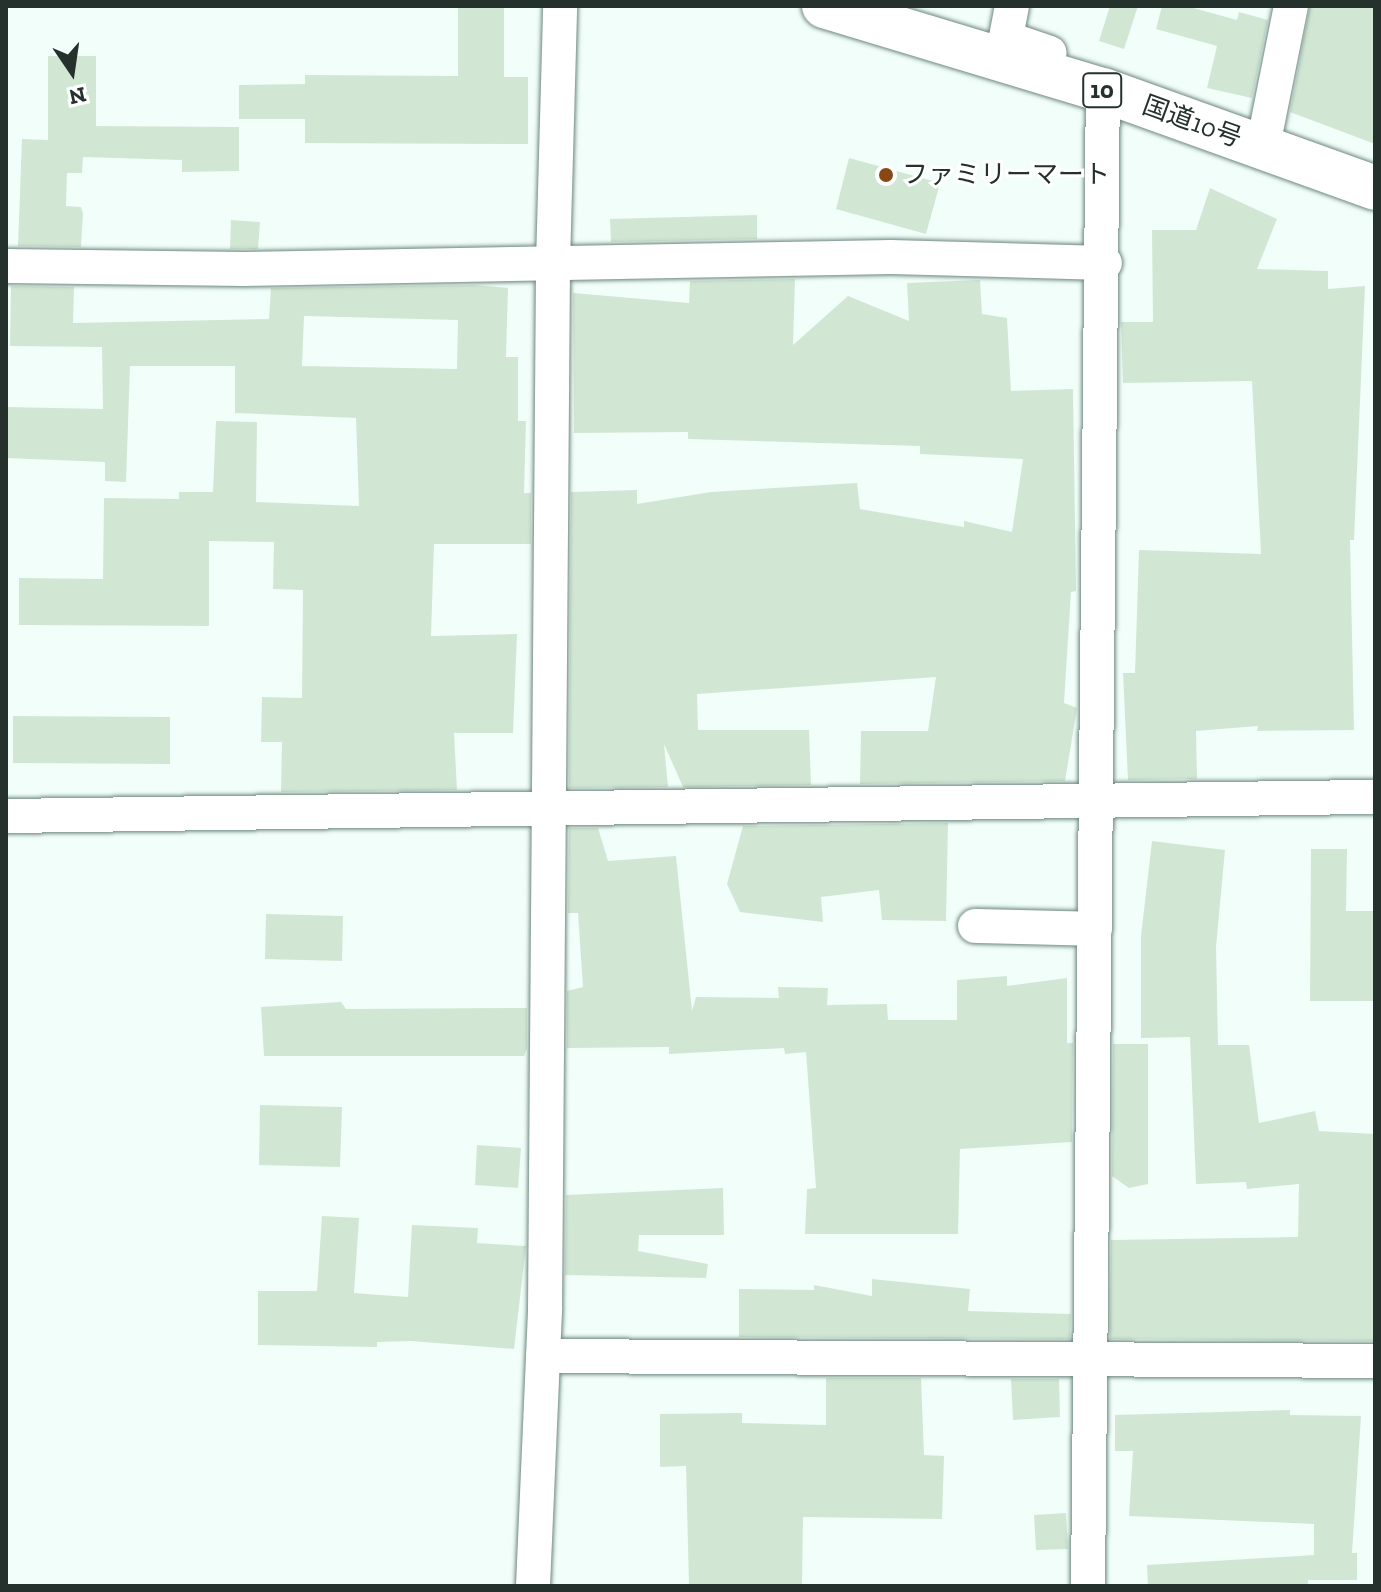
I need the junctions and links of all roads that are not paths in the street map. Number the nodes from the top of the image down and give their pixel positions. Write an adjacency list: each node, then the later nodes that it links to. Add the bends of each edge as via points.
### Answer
1 (560, 6): 9 (street)
2 (824, 6): 5 (highway, 国道10号 / 10)
3 (1012, 6): 6 (street, via 1006,38)
4 (1291, 6): 6 (street)
5 (1103, 90): 8 (highway, 国道10号 / 10); 10 (street)
6 (1267, 126): 7 (street)
7 (1375, 166)
8 (1375, 188)
9 (553, 263): 10 (street, via 891,257); 11 (street); 14 (street)
10 (1105, 263): 13 (street)
11 (6, 266)
12 (1375, 797): 13 (street)
13 (1097, 798): 14 (street); 17 (street)
14 (548, 808): 15 (street); 18 (street)
15 (6, 816)
16 (975, 926): 17 (street)
17 (1095, 929): 19 (street)
18 (543, 1356): 19 (street); 21 (street)
19 (1090, 1359): 20 (street); 22 (street)
20 (1375, 1361)
21 (533, 1586)
22 (1088, 1586)

